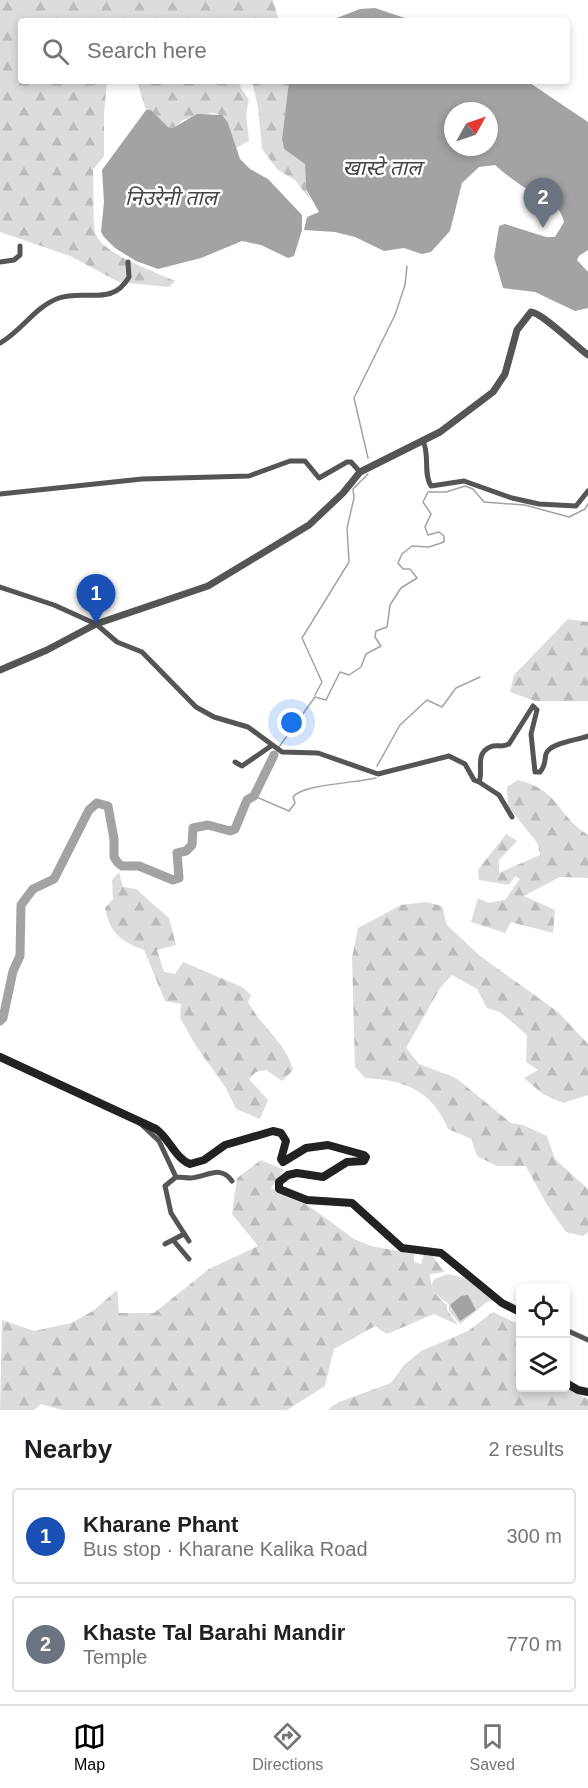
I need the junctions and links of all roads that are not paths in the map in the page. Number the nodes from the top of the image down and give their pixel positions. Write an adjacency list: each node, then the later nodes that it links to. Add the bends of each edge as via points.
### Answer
1 (20, 246): 2 (street, via 20,255 14,260)
2 (0, 262)
3 (128, 262): 4 (street, via 129,277 119,290 97,298 59,298 26,318)
4 (0, 343)
5 (588, 355): 6 (street, via 541,314 531,312 517,330 498,387)
6 (423, 441): 7 (street); 8 (street, via 431,486 464,481 512,498 576,506)
7 (360, 472): 9 (street, via 347,462 319,478 305,461 290,461 249,476 142,479); 11 (street, via 315,520 216,583)
8 (588, 490)
9 (0, 494)
10 (0, 587): 11 (street, via 54,604)
11 (96, 624): 12 (street); 14 (street, via 117,642 142,652 196,707 248,727)
12 (0, 670)
13 (588, 736): 16 (street, via 550,748 546,765 535,772 531,734 537,710 533,706 509,744 489,747 483,753)
14 (271, 746): 15 (street, via 242,766); 16 (street, via 292,754 321,754 378,774 448,756 465,764)
15 (235, 762)
16 (479, 782): 17 (street, via 504,800)
17 (512, 817)
18 (0, 1057): 19 (main road)
19 (137, 1120): 20 (street, via 159,1141); 27 (main road, via 165,1135 189,1164 204,1160 225,1145 273,1131 281,1133 286,1141 283,1162 306,1148 328,1145 365,1155 364,1161 347,1162 323,1177 288,1175 279,1182 279,1189 307,1200 352,1203 402,1248 441,1253)
20 (176, 1177): 21 (street, via 192,1178 216,1171); 22 (street, via 165,1186 171,1213)
21 (232, 1181)
22 (184, 1234): 23 (street); 24 (street)
23 (173, 1240): 25 (street); 26 (street)
24 (189, 1241)
25 (165, 1244)
26 (189, 1259)
27 (516, 1310)
28 (570, 1332): 29 (street)
29 (588, 1340)
30 (570, 1385): 31 (main road)
31 (588, 1392)

